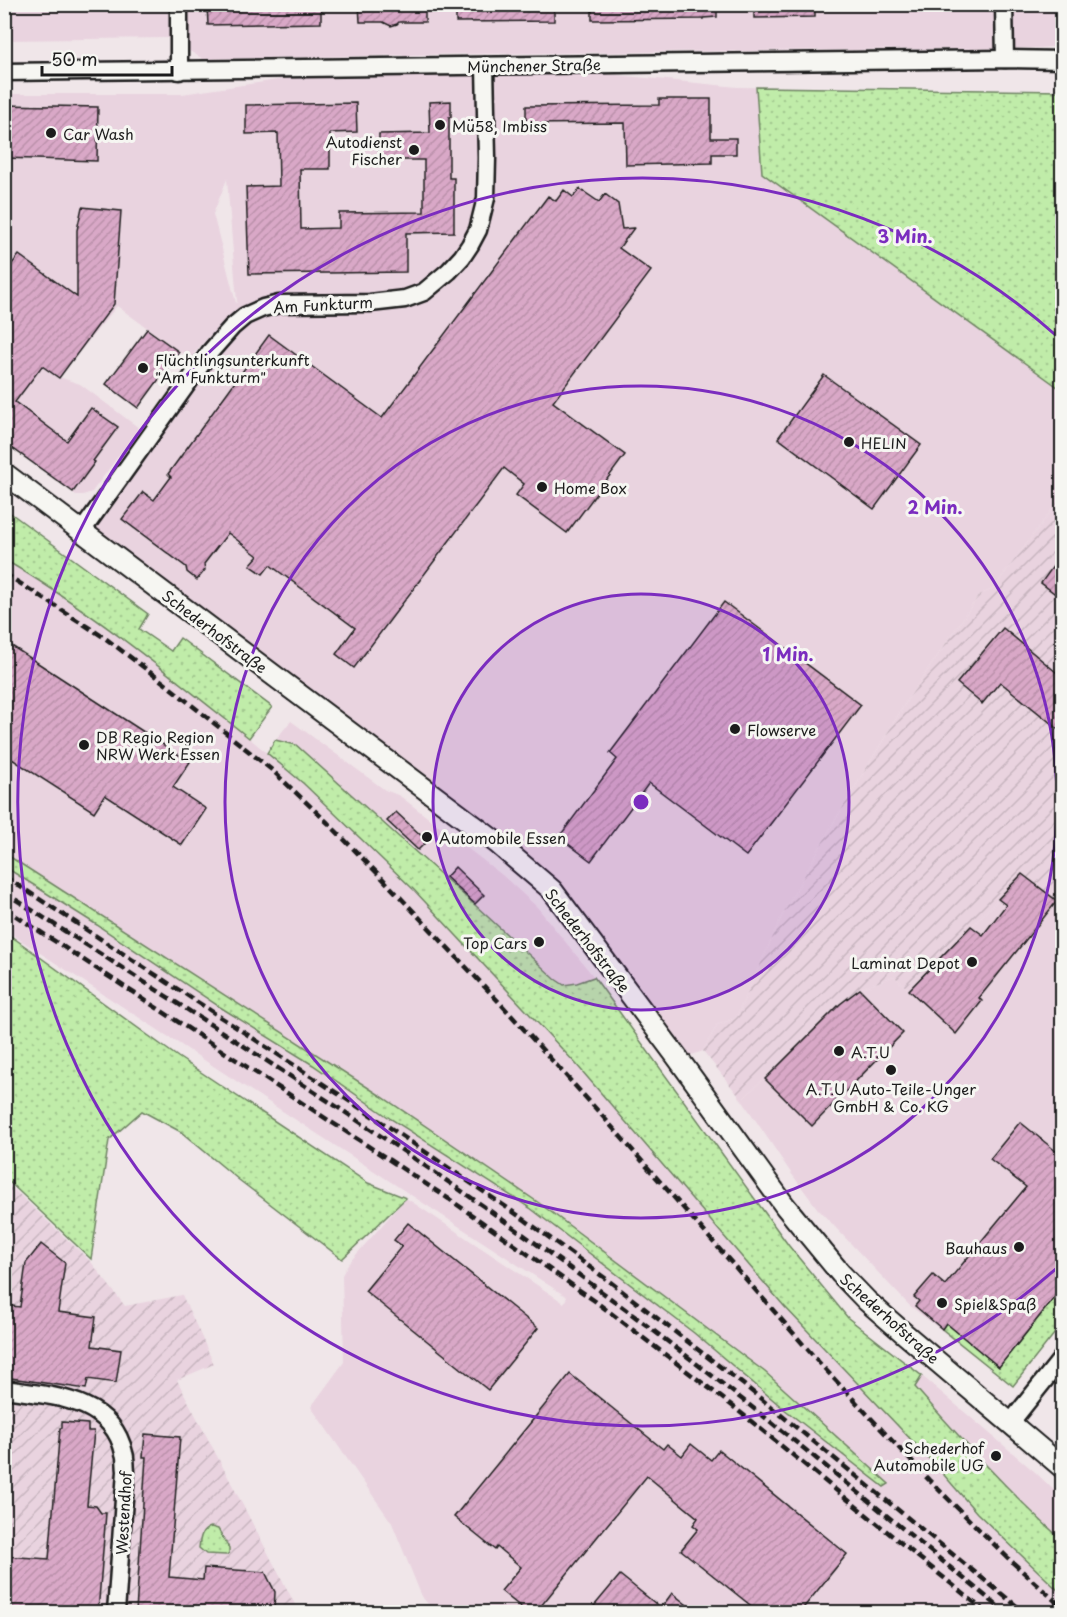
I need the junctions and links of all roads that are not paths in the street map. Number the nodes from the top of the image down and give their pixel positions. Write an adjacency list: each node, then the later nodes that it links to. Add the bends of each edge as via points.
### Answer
1 (179, 4): 6 (street)
2 (1004, 4): 3 (street)
3 (1005, 59): 4 (street, Münchener Straße); 5 (street, Münchener Straße)
4 (1062, 60)
5 (484, 66): 6 (street, Münchener Straße); 9 (street, Am Funkturm, via 486,198 478,230 462,257 439,281 405,299 279,304 245,316 210,352)
6 (179, 71): 7 (street, Münchener Straße)
7 (4, 72)
8 (4, 473): 9 (street, Schederhofstraße)
9 (82, 531): 12 (street, Schederhofstraße, via 489,837 552,890 785,1206 841,1275)
10 (1062, 1358): 12 (street)
11 (4, 1389): 14 (street, Westendhof, via 90,1407 118,1436 126,1471)
12 (1011, 1422): 13 (street, Schederhofstraße)
13 (1062, 1467)
14 (116, 1612)

